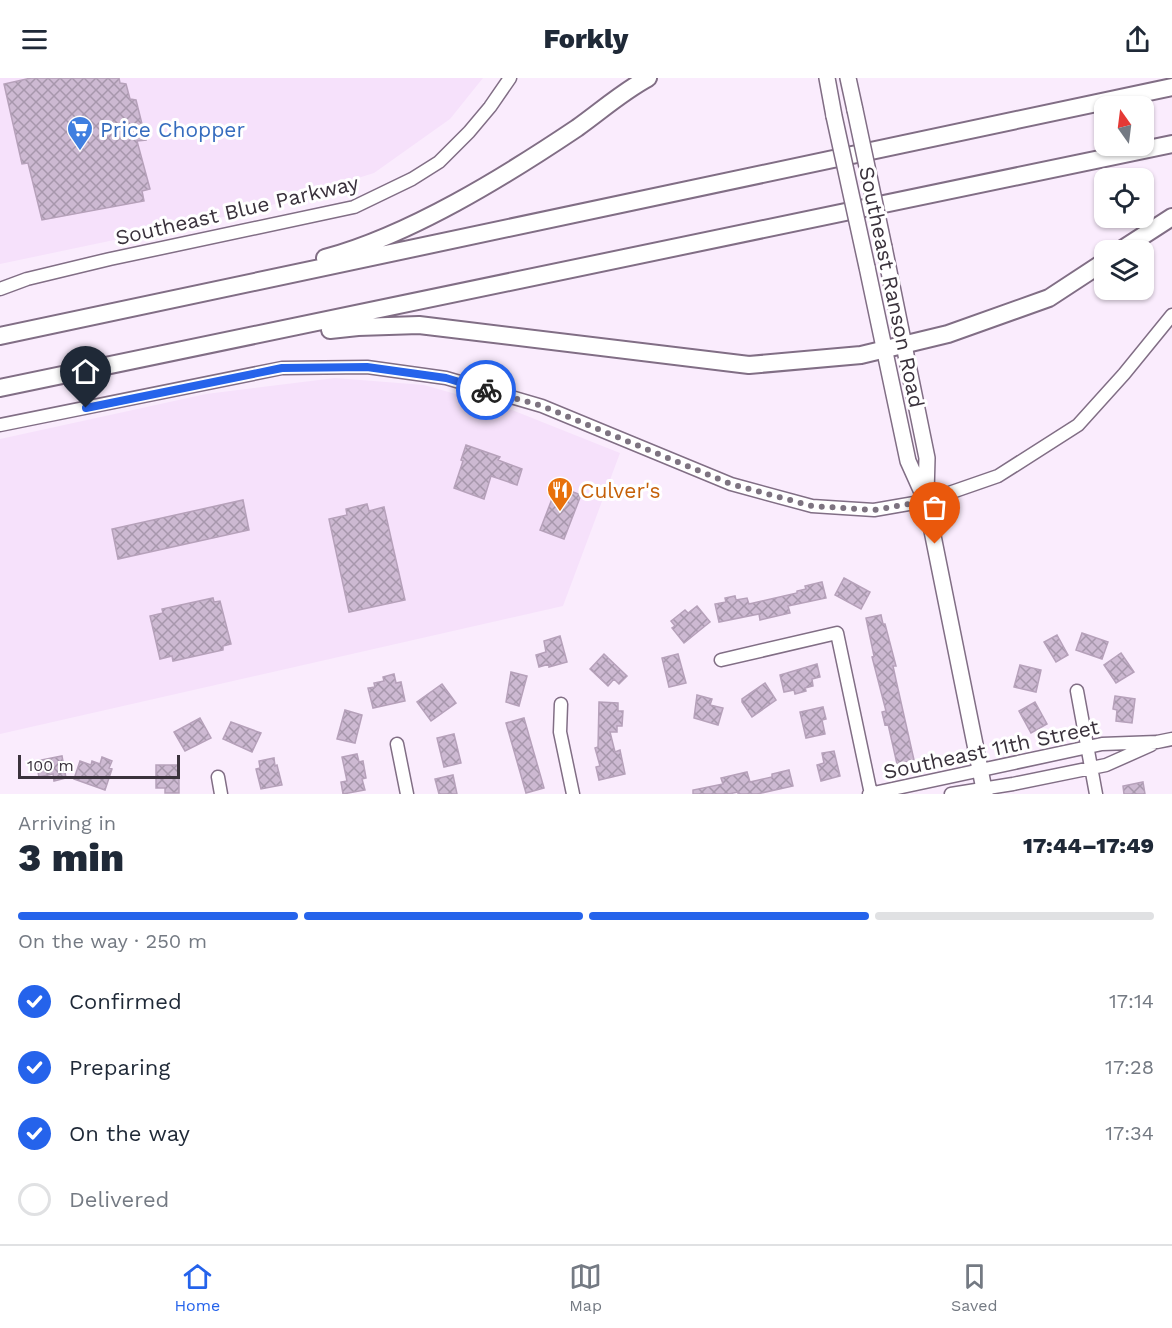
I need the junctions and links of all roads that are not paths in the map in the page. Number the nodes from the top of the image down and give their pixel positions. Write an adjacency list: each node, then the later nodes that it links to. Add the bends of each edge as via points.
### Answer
1 (510, 78): 11 (street, Southeast Blue Parkway, via 470,132 439,162 354,207 130,254)
2 (648, 78): 10 (highway, via 516,167 413,224 338,254 275,270)
3 (826, 78): 15 (main road, Southeast Ranson Road, bridge)
4 (848, 78): 14 (main road, Southeast Ranson Road, bridge)
5 (1172, 87): 10 (highway)
6 (1172, 144): 16 (highway)
7 (1172, 217): 8 (highway)
8 (1136, 240)
9 (1094, 269): 14 (highway, via 1049,298)
10 (263, 281): 13 (highway)
11 (0, 289)
12 (1172, 315): 19 (street, via 1078,425 998,476)
13 (0, 336)
14 (904, 346): 15 (highway); 19 (main road, Southeast Ranson Road, via 927,458)
15 (884, 351): 16 (highway, via 749,365 419,325 323,331 140,366); 19 (main road, Southeast Ranson Road, via 908,461)
16 (130, 362): 17 (highway)
17 (0, 388)
18 (0, 425): 19 (street, via 282,368 367,367 446,378 542,406 731,484 812,506 874,510)
19 (926, 501): 28 (main road, Southeast Ranson Road)
20 (721, 660): 34 (street, via 837,633)
21 (1077, 691): 26 (street)
22 (561, 704): 33 (street, via 560,732)
23 (1172, 740): 24 (street, Southeast 11th Street)
24 (1157, 742): 26 (street, Southeast 11th Street); 27 (street, Southeast 11th Street)
25 (397, 744): 32 (street)
26 (1086, 747): 27 (street); 28 (street, Southeast 11th Street)
27 (1091, 768): 30 (street, Southeast 11th Street); 36 (street)
28 (980, 769): 30 (main road, Southeast Ranson Road); 34 (street, Southeast 11th Street)
29 (218, 777): 31 (street)
30 (985, 791): 35 (street, Southeast 11th Street)
31 (221, 794)
32 (407, 794)
33 (573, 794)
34 (871, 794)
35 (951, 794)
36 (1096, 794)

